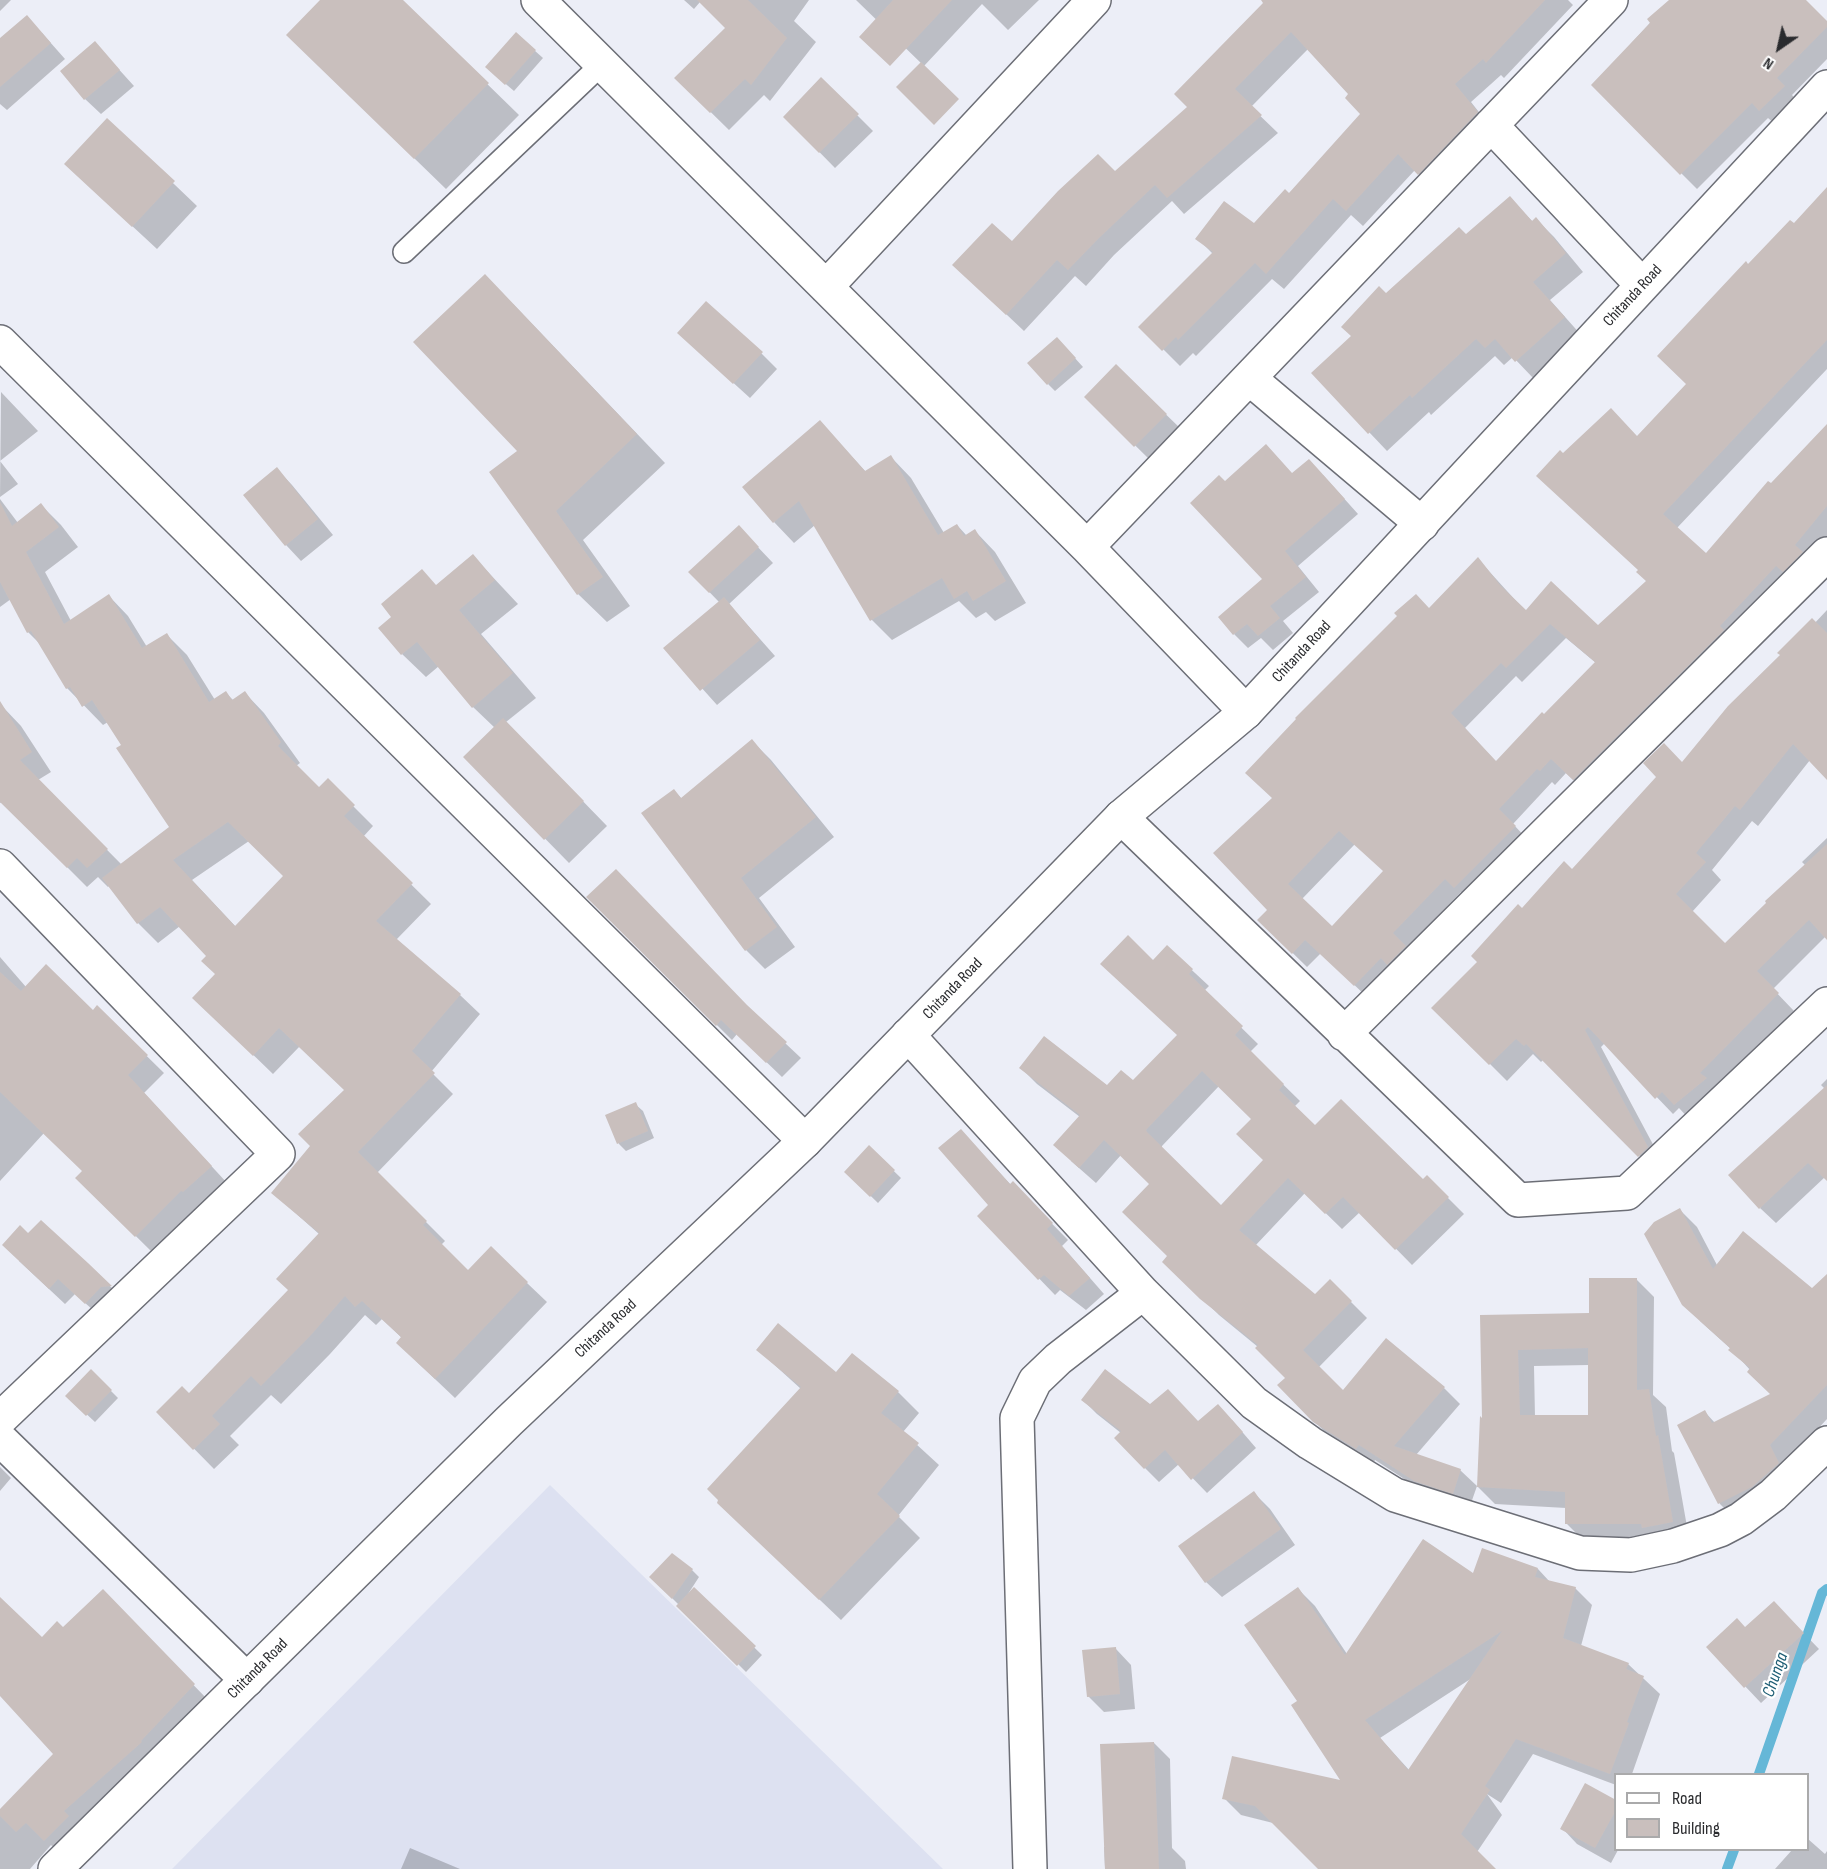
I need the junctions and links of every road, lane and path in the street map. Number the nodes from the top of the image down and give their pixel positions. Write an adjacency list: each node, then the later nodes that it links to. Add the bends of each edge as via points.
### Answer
1 (1094, 0): 9 (street)
2 (1611, 0): 6 (street)
3 (545, 2): 4 (street)
4 (602, 64): 7 (lane); 9 (street)
5 (1827, 87): 8 (street, Chitanda Road)
6 (1491, 125): 8 (street); 11 (street)
7 (404, 252)
8 (1642, 285): 12 (street, Chitanda Road)
9 (826, 287): 13 (street)
10 (0, 342): 21 (street)
11 (1249, 378): 12 (street); 13 (street)
12 (1422, 524): 15 (street, Chitanda Road)
13 (1087, 547): 15 (street)
14 (1827, 554): 19 (street)
15 (1245, 712): 16 (street, Chitanda Road)
16 (1122, 817): 19 (street); 20 (street, Chitanda Road)
17 (0, 866): 23 (street, via 278,1154)
18 (1827, 1004): 19 (street, via 1627,1192 1518,1200)
19 (1344, 1034)
20 (908, 1035): 21 (street, Chitanda Road); 22 (street)
21 (805, 1141): 26 (street, Chitanda Road, via 508,1421)
22 (1143, 1293): 25 (street, via 1254,1403 1358,1473 1395,1495 1580,1553 1631,1555 1720,1530 1773,1495); 28 (street, via 1035,1381 1017,1418)
23 (0, 1419)
24 (0, 1438): 26 (street)
25 (1827, 1443)
26 (248, 1680): 27 (street, Chitanda Road)
27 (55, 1869)
28 (1030, 1869)

